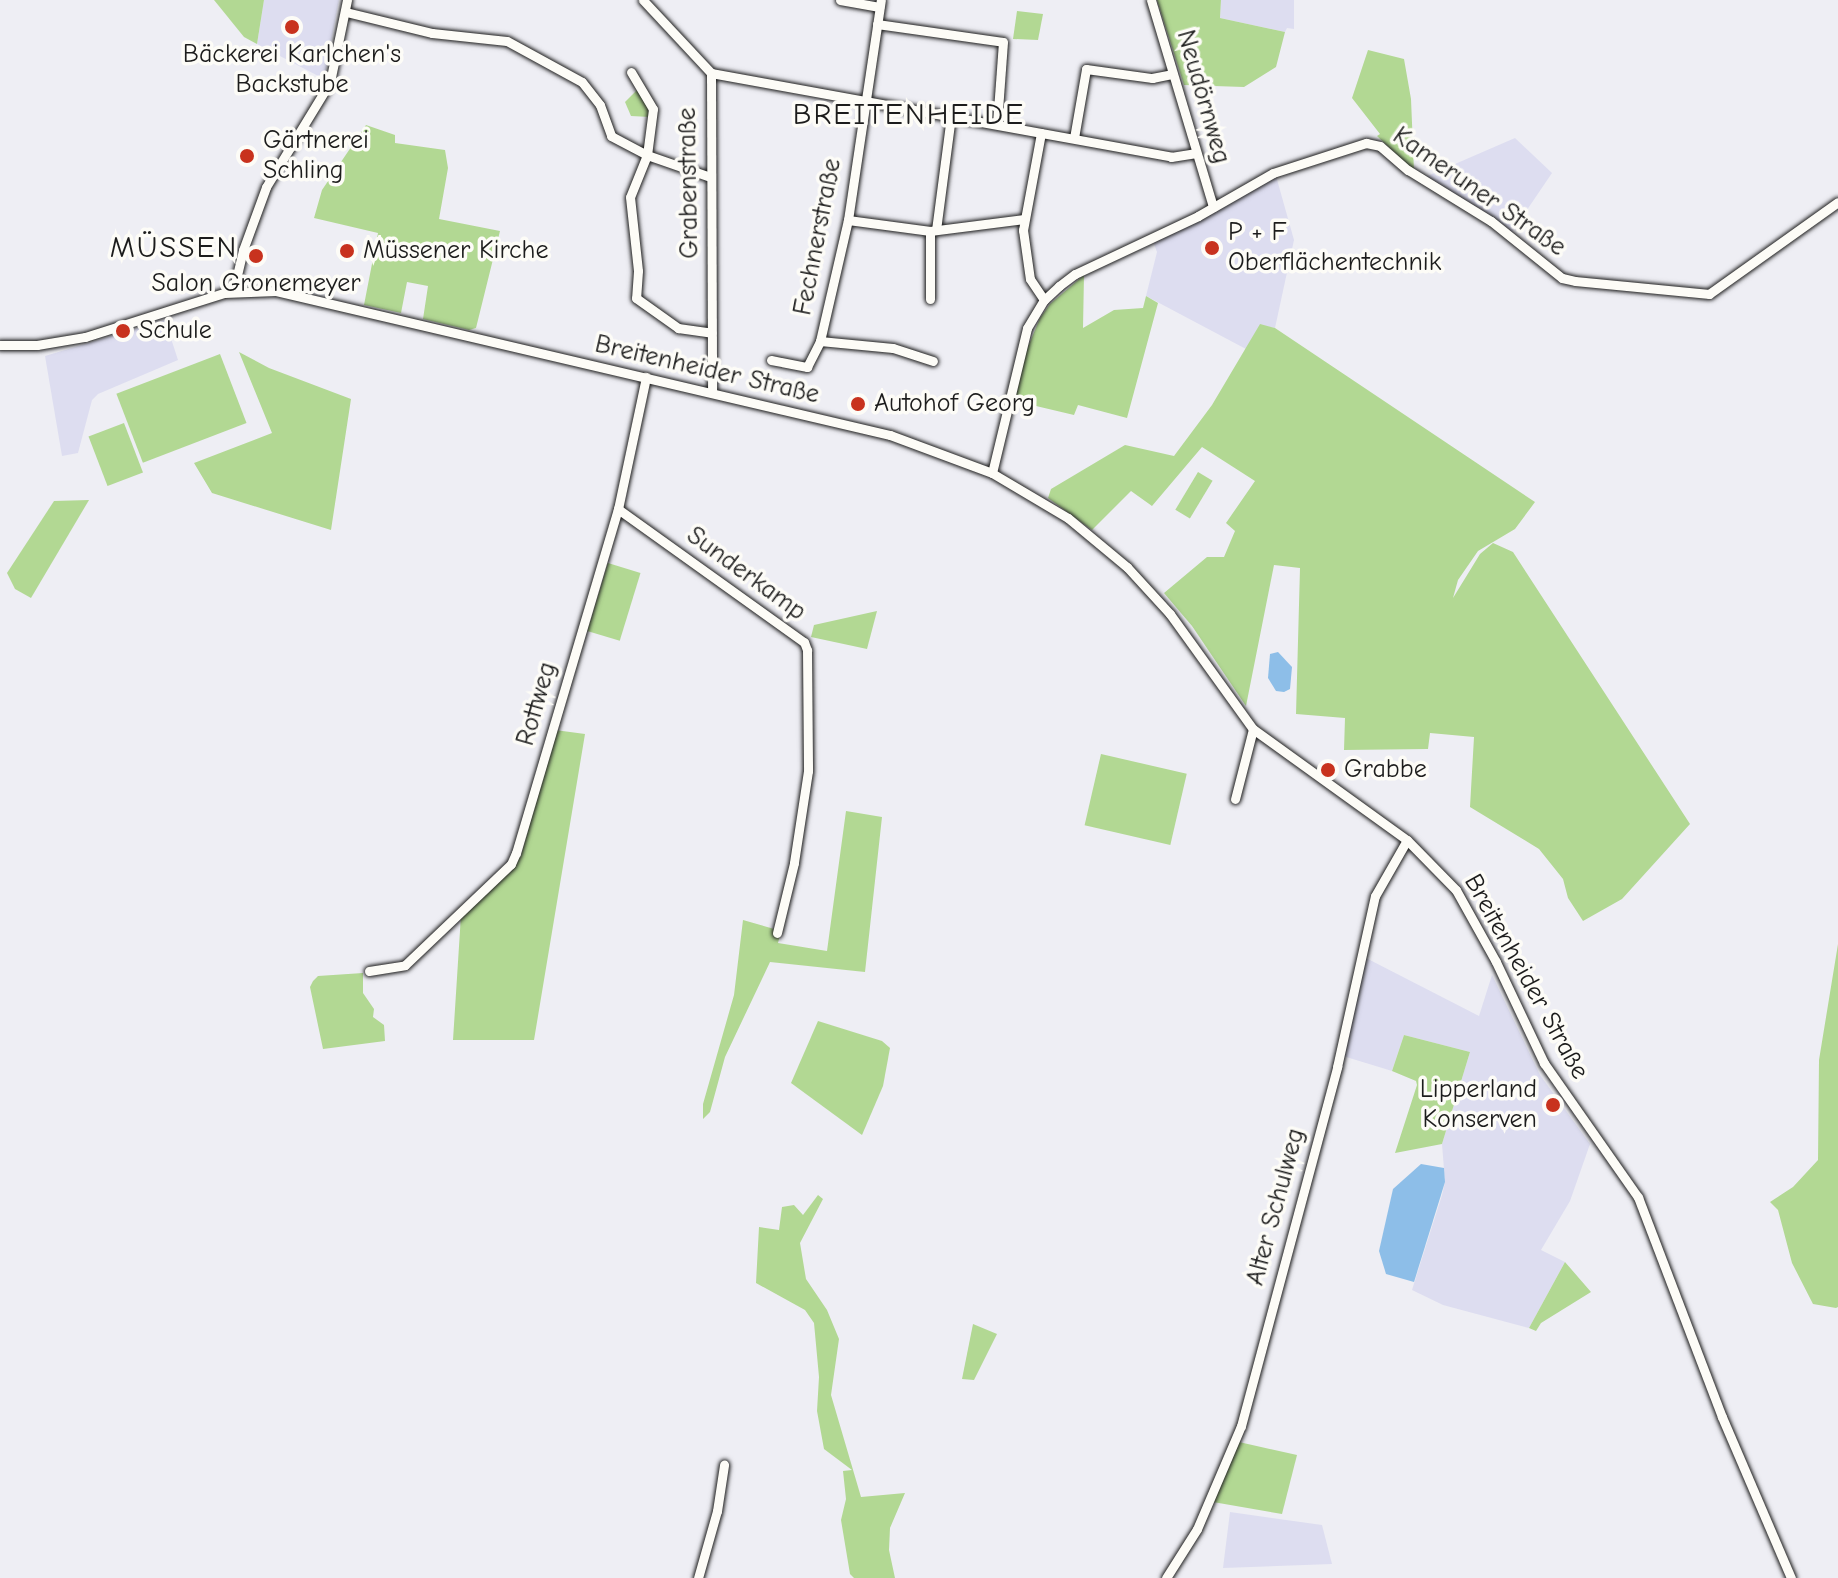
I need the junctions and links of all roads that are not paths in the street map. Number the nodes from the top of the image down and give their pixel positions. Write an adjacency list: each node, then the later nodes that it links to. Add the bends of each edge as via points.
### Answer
1 (347, 0): 6 (street)
2 (644, 0): 9 (street, Grabenstraße)
3 (840, 0): 5 (street)
4 (1151, 0): 10 (street, Neudörnweg)
5 (880, 4): 7 (street, Fechnerstraße)
6 (346, 12): 17 (street, via 432,33 507,41 582,82 600,105 611,136); 24 (street, via 330,82 266,187)
7 (877, 24): 11 (street, Fechnerstraße); 13 (street, via 1003,42)
8 (631, 72): 17 (street, via 653,109)
9 (711, 73): 11 (street); 18 (street, Grabenstraße)
10 (1172, 74): 15 (street, via 1152,78 1086,69); 16 (street, Neudörnweg)
11 (865, 99): 12 (street); 22 (street, Fechnerstraße)
12 (951, 116): 13 (street); 23 (street)
13 (997, 124): 14 (street)
14 (1041, 133): 15 (street); 21 (street)
15 (1074, 138): 16 (street, via 1171,157)
16 (1195, 153): 20 (street, Neudörnweg)
17 (647, 155): 18 (street); 27 (street, via 630,197 636,298 678,328)
18 (710, 177): 27 (street, Grabenstraße)
19 (1838, 202): 20 (street, Kameruner Straße, via 1717,290 1699,294 1562,278 1506,232 1408,170 1380,146 1366,143 1273,173)
20 (1213, 207): 26 (street, Kameruner Straße, via 1075,274)
21 (1024, 219): 23 (street); 26 (street, via 1030,279)
22 (848, 220): 23 (street); 28 (street, Fechnerstraße)
23 (933, 230): 25 (street)
24 (233, 292): 29 (street, Breitenheider Straße, via 186,302 85,337); 32 (street, Breitenheider Straße, via 296,295)
25 (930, 299)
26 (1044, 300): 34 (street, Kameruner Straße, via 1018,352)
27 (712, 333): 33 (street, Grabenstraße)
28 (820, 341): 30 (street, Fechnerstraße, via 807,367); 31 (street, Fechnerstraße, via 893,348)
29 (0, 345)
30 (771, 360)
31 (933, 361)
32 (646, 377): 33 (street, Breitenheider Straße); 35 (street, Rottweg)
33 (712, 392): 34 (street, Breitenheider Straße, via 890,435)
34 (992, 473): 36 (street, Breitenheider Straße, via 1068,518 1127,567 1170,614)
35 (618, 509): 39 (street, Sunderkamp, via 804,642 808,771); 40 (street, Rottweg, via 511,864 405,965)
36 (1253, 729): 37 (street); 38 (street, Breitenheider Straße)
37 (1235, 799)
38 (1407, 840): 43 (street, Alter Schulweg, via 1382,880 1368,924 1337,1067 1241,1426 1197,1529); 44 (street, Breitenheider Straße, via 1456,890 1544,1063 1638,1197 1731,1440)
39 (777, 933)
40 (369, 971)
41 (724, 1465): 42 (street)
42 (698, 1578)
43 (1166, 1578)
44 (1791, 1578)

